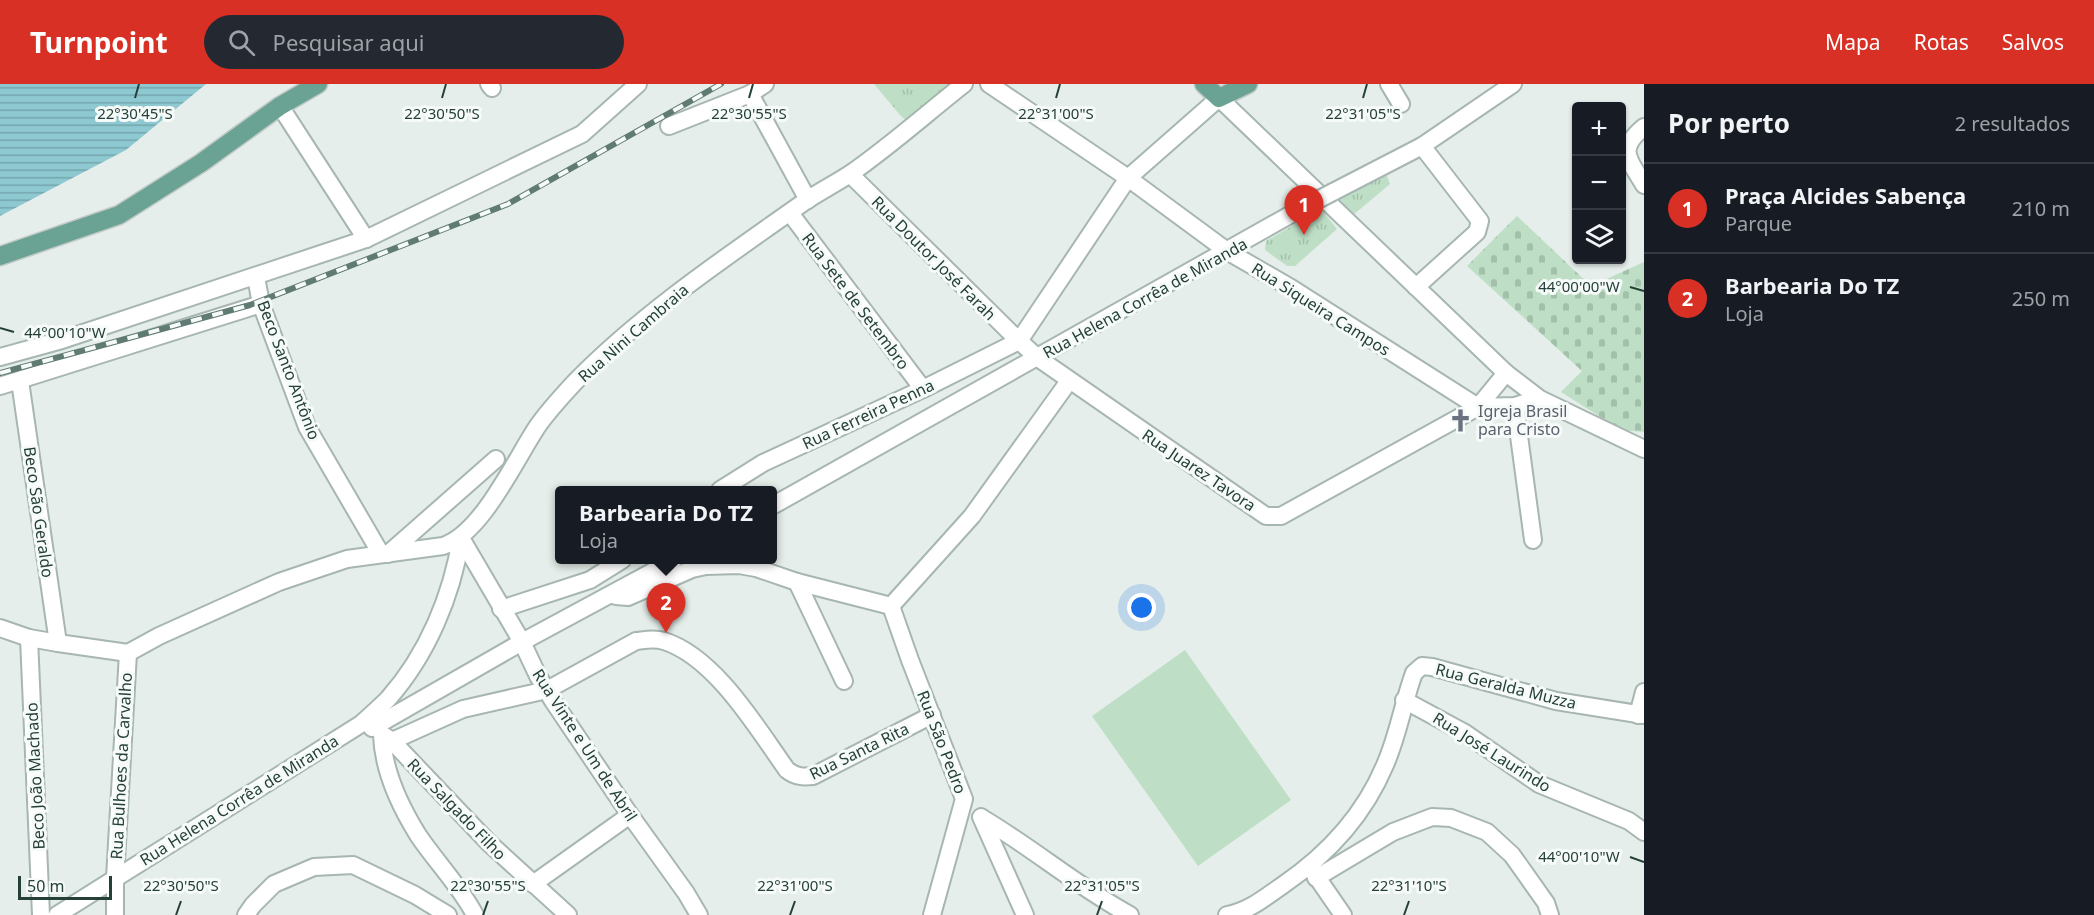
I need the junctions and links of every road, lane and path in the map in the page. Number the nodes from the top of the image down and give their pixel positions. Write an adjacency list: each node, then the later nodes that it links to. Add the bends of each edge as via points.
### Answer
1 (318, 84): 13 (main road)
2 (638, 84): 22 (street, via 582,134)
3 (765, 84): 10 (street)
4 (964, 84): 17 (street, Rua Nini Cambraia)
5 (990, 84): 18 (street, Rua Siqueira Campos)
6 (1204, 84): 11 (main road)
7 (1248, 84): 11 (main road)
8 (1389, 84): 12 (street)
9 (1513, 84): 16 (street, Rua Helena Corrêa de Miranda)
10 (750, 94): 14 (street); 20 (street)
11 (1219, 98): 18 (street); 26 (street)
12 (1401, 104)
13 (280, 106): 22 (street); 24 (main road, via 119,215)
14 (669, 126)
15 (1638, 132): 19 (street, via 1628,144 1627,153)
16 (1422, 146): 23 (street, Rua Helena Corrêa de Miranda, bridge); 26 (street, via 1480,221 1477,232)
17 (850, 174): 20 (street, Rua Nini Cambraia); 28 (street, Rua Doutor José Farah)
18 (1128, 178): 23 (street, Rua Siqueira Campos); 28 (street)
19 (1644, 185)
20 (808, 200): 21 (street, Rua Nini Cambraia)
21 (790, 213): 35 (street, Rua Sete de Setembro); 43 (street, Rua Nini Cambraia, via 688,285 594,362 538,425 494,496)
22 (366, 239): 25 (street)
23 (1227, 251): 30 (street, Rua Helena Corrêa de Miranda); 38 (street, Rua Siqueira Campos)
24 (0, 256)
25 (256, 277): 27 (street, Beco Santo Antônio); 29 (street)
26 (1416, 287): 31 (street)
27 (261, 304): 32 (street); 45 (street, Beco Santo Antônio, via 307,427)
28 (1019, 341): 30 (street, Rua Juarez Tavora); 35 (street, Rua Ferreira Penna)
29 (0, 357)
30 (1038, 358): 33 (street, Rua Juarez Tavora); 42 (street, Rua Helena Corrêa de Miranda)
31 (1506, 373): 36 (street); 38 (street, Rua Juarez Tavora)
32 (20, 381): 34 (street); 55 (street, Beco São Geraldo)
33 (1069, 381): 38 (street, Rua Juarez Tavora, via 1266,516 1281,516); 50 (street, via 972,516)
34 (0, 386)
35 (923, 389): 41 (street, Rua Ferreira Penna, via 763,464)
36 (1540, 399): 37 (street); 39 (street)
37 (1515, 406): 38 (street); 44 (street)
38 (1478, 407)
39 (1641, 446)
40 (496, 459): 45 (street)
41 (727, 486)
42 (777, 503)
43 (461, 538): 45 (street, Rua Bulhoes da Carvalho, via 443,546); 51 (street, Rua Vinte e Um de Abril); 63 (street, via 456,569 432,632 388,699)
44 (1533, 540)
45 (384, 554): 56 (street, Rua Bulhoes da Carvalho, via 347,559 279,582)
46 (616, 564): 51 (street, via 590,580)
47 (667, 564): 49 (street, Rua Helena Corrêa de Miranda)
48 (796, 582): 49 (street, via 748,566 714,567 692,569 628,597); 50 (street); 57 (street)
49 (611, 594): 54 (street, Rua Helena Corrêa de Miranda)
50 (891, 606): 61 (street, Rua São Pedro)
51 (501, 609): 54 (street, Rua Vinte e Um de Abril)
52 (0, 628): 53 (street, Rua Bulhoes da Carvalho)
53 (29, 638): 55 (street, Rua Bulhoes da Carvalho); 71 (street, Beco João Machado)
54 (522, 642): 58 (street, Rua Vinte e Um de Abril); 63 (street, Rua Helena Corrêa de Miranda)
55 (58, 643): 56 (street, Rua Bulhoes da Carvalho)
56 (128, 653): 69 (street, Rua Bulhoes da Carvalho)
57 (844, 681)
58 (547, 690): 61 (street, Rua Santa Rita, via 636,641 664,641 704,664 742,705 788,770 803,777 813,776); 63 (street); 65 (street, Rua Vinte e Um de Abril)
59 (1644, 692): 62 (street)
60 (1404, 700): 62 (street, Rua Geralda Muzza, via 1414,673 1422,666 1556,701); 67 (street, Rua José Laurindo, via 1464,733 1539,784 1629,821); 68 (street, Rua Geralda Muzza, via 1392,747 1368,800)
61 (932, 715): 64 (street, Rua São Pedro)
62 (1641, 715)
63 (377, 732): 69 (street, Rua Helena Corrêa de Miranda); 70 (street, Rua Salgado Filho); 76 (street, via 403,807)
64 (964, 799): 66 (street); 79 (street, Rua São Pedro)
65 (630, 815): 70 (street); 78 (street, Rua Vinte e Um de Abril)
66 (982, 818): 80 (street); 81 (street)
67 (1644, 832)
68 (1313, 872): 82 (street, via 1243,912); 83 (street); 84 (street, via 1393,832 1432,817 1451,818 1487,832 1512,855 1546,903)
69 (115, 878): 72 (street, Rua Helena Corrêa de Miranda); 73 (street, Rua Bulhoes da Carvalho)
70 (533, 884): 77 (street, Rua Salgado Filho)
71 (41, 915)
72 (57, 915)
73 (115, 915)
74 (246, 915): 75 (street, via 274,884 314,867 352,866)
75 (448, 915)
76 (475, 915)
77 (568, 915)
78 (699, 915)
79 (932, 915)
80 (1025, 915)
81 (1130, 915)
82 (1227, 915)
83 (1343, 915)
84 (1550, 915)

